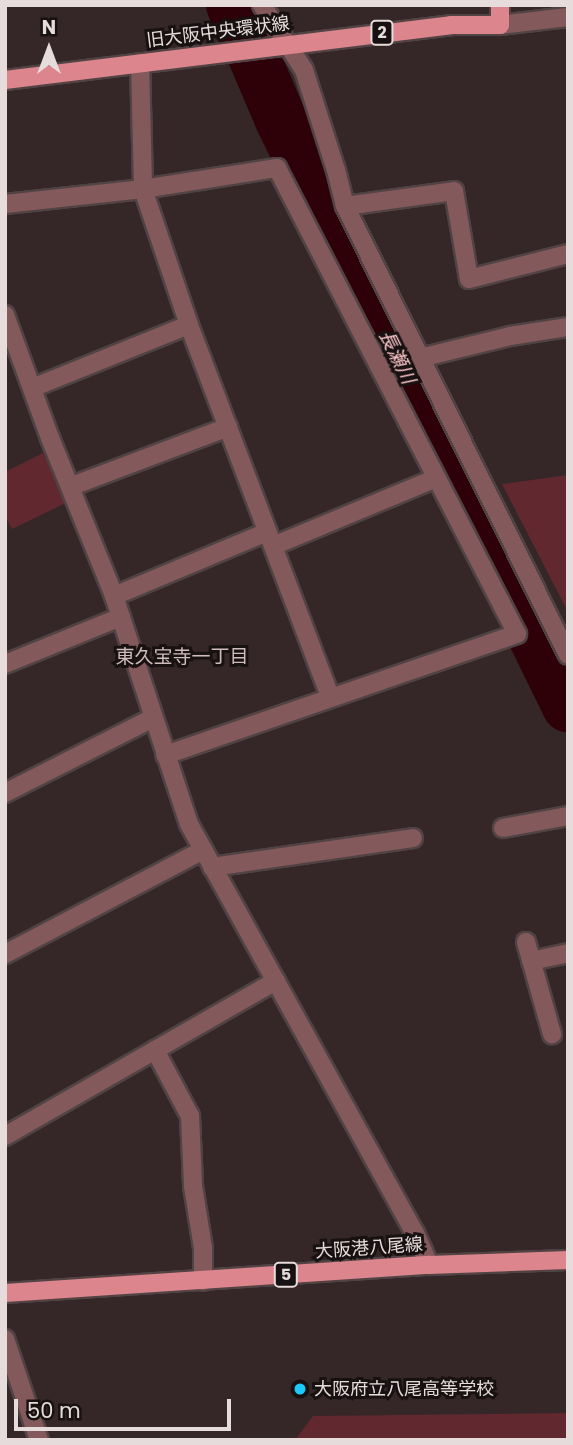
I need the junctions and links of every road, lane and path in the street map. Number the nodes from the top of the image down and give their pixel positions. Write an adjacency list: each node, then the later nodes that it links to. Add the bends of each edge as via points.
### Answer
1 (262, 5): 5 (street)
2 (500, 5): 4 (main road)
3 (568, 17): 4 (street)
4 (500, 24): 5 (main road, 旧大阪中央環状線 / 2, via 451,25)
5 (286, 45): 6 (main road, 旧大阪中央環状線 / 2); 10 (street, via 304,70)
6 (140, 63): 7 (main road, 旧大阪中央環状線 / 2); 8 (street)
7 (5, 80)
8 (143, 188): 9 (street); 13 (street); 18 (street, via 277,168)
9 (5, 204)
10 (345, 206): 11 (street, via 454,191 468,279); 15 (street)
11 (568, 254)
12 (5, 315): 16 (street)
13 (189, 325): 16 (street); 17 (street)
14 (568, 327): 15 (street)
15 (420, 358): 23 (street)
16 (32, 388): 19 (street)
17 (228, 427): 19 (street); 20 (street)
18 (436, 478): 20 (street); 25 (street, via 517,634)
19 (72, 486): 21 (street)
20 (270, 539): 21 (street); 25 (street)
21 (114, 596): 22 (street)
22 (121, 617): 24 (street); 26 (street)
23 (568, 655)
24 (5, 664)
25 (330, 697): 27 (street)
26 (153, 718): 27 (street); 28 (street)
27 (165, 755): 32 (street)
28 (5, 793)
29 (568, 816): 30 (street)
30 (503, 828)
31 (413, 838): 33 (street)
32 (202, 850): 33 (street); 36 (street)
33 (212, 867): 38 (street)
34 (526, 942): 37 (street)
35 (568, 953): 37 (street)
36 (5, 954)
37 (531, 961): 39 (street)
38 (275, 981): 40 (street); 43 (street)
39 (552, 1034)
40 (155, 1050): 41 (street); 44 (street, via 190,1116 192,1186)
41 (5, 1136)
42 (568, 1260): 43 (main road, 大阪港八尾線 / 5)
43 (429, 1265): 44 (main road, 大阪港八尾線 / 5)
44 (203, 1281): 45 (main road, 大阪港八尾線 / 5)
45 (5, 1293)
46 (5, 1339): 47 (street)
47 (39, 1440)

